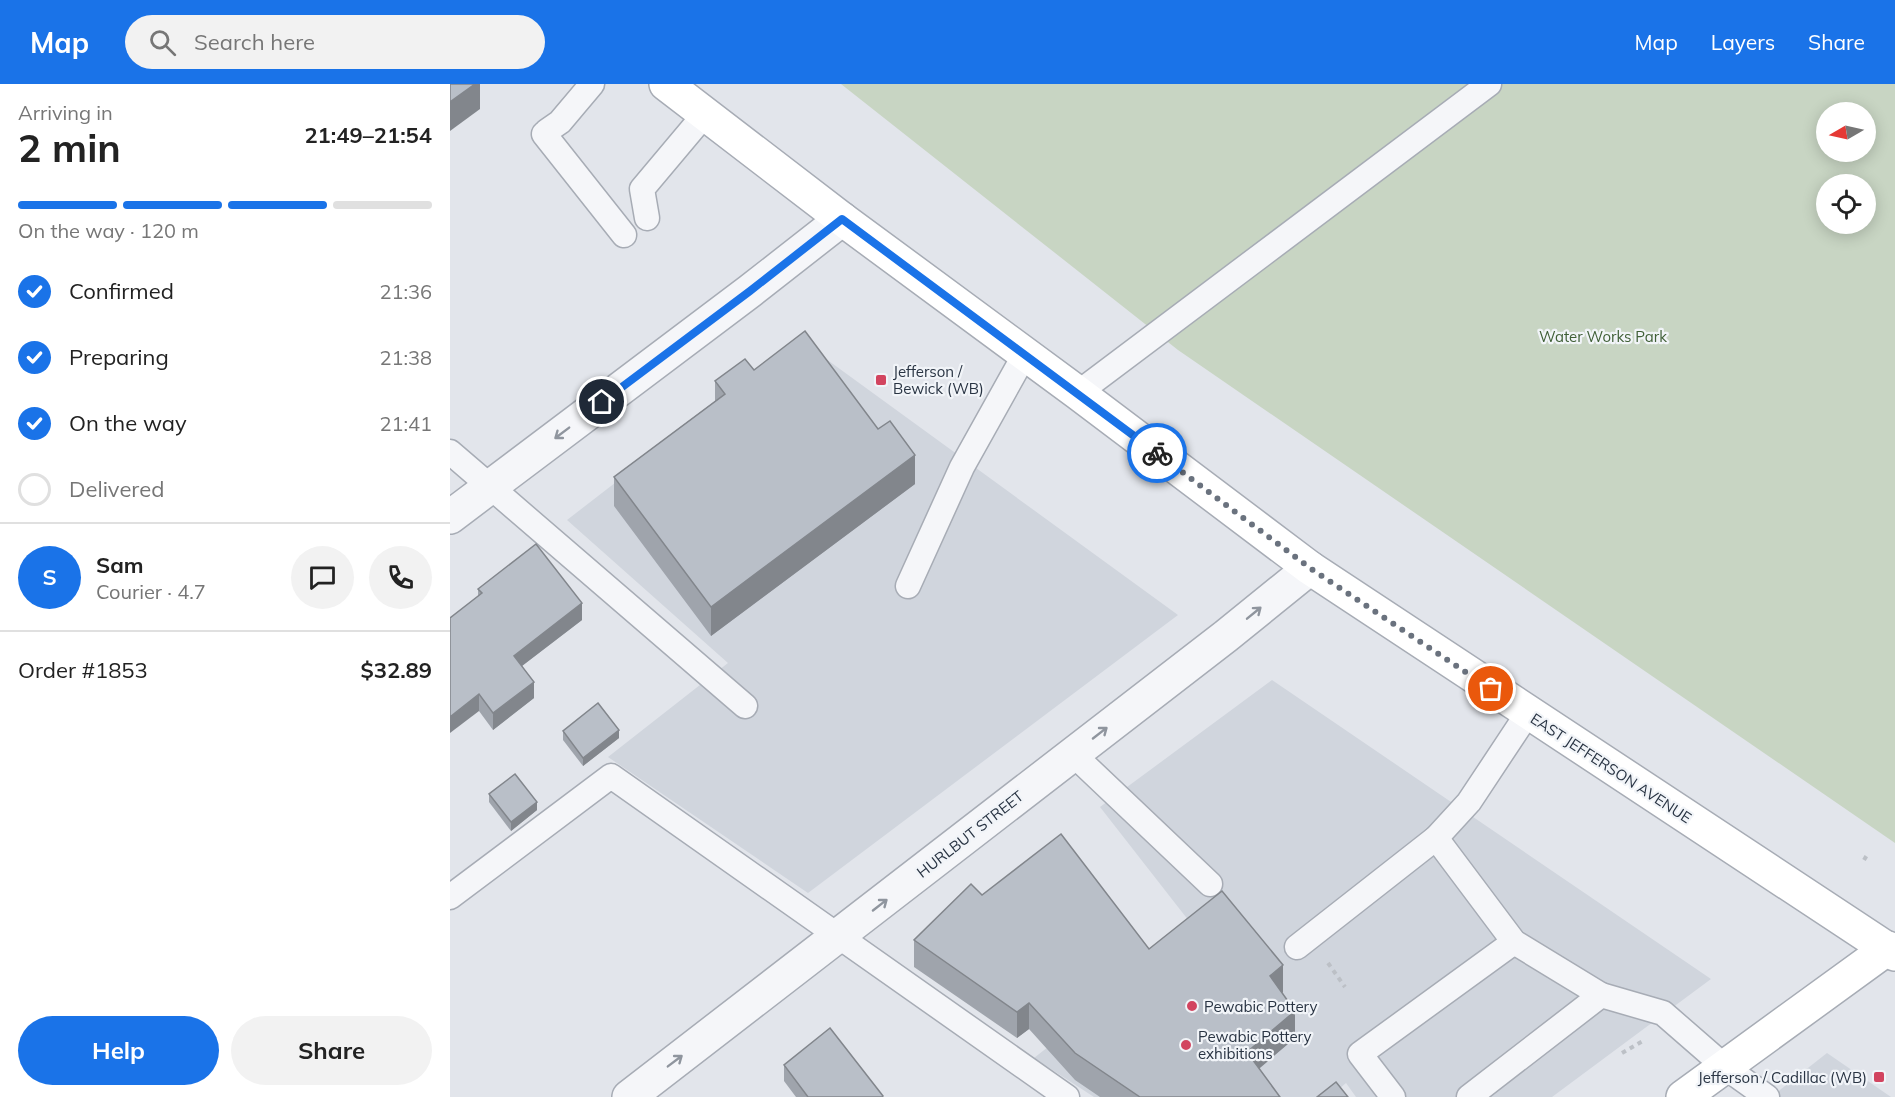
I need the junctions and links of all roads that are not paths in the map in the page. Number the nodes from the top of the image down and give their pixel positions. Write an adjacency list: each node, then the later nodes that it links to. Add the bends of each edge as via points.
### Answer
1 (592, 84): 7 (lane, via 546,133)
2 (666, 84): 4 (main road, EAST JEFFERSON AVENUE)
3 (1489, 84): 9 (lane)
4 (705, 114): 5 (lane, via 642,189); 6 (main road, EAST JEFFERSON AVENUE)
5 (647, 218)
6 (842, 219): 8 (main road, EAST JEFFERSON AVENUE); 11 (street, one-way to 11)
7 (624, 235)
8 (1025, 354): 9 (main road, EAST JEFFERSON AVENUE); 14 (lane, via 962,467)
9 (1078, 393): 13 (main road, EAST JEFFERSON AVENUE)
10 (450, 452): 11 (lane)
11 (491, 486): 12 (street); 15 (lane)
12 (450, 517)
13 (1310, 568): 16 (main road, EAST JEFFERSON AVENUE); 17 (street, HURLBUT STREET, one-way to 13)
14 (908, 586)
15 (745, 706)
16 (1528, 713): 18 (lane, via 1469,802); 24 (main road, EAST JEFFERSON AVENUE)
17 (1073, 754): 19 (lane); 21 (street, HURLBUT STREET, one-way to 17)
18 (1436, 838): 22 (lane); 23 (lane)
19 (1210, 884)
20 (450, 897): 21 (lane, via 611,776)
21 (839, 937): 27 (street, HURLBUT STREET, one-way to 21); 28 (lane)
22 (1514, 942): 25 (lane); 29 (lane, via 1360,1054)
23 (1297, 947)
24 (1891, 951): 26 (main road)
25 (1601, 995): 26 (lane, via 1663,1013); 30 (lane)
26 (1725, 1067): 31 (main road); 32 (lane)
27 (629, 1097)
28 (1067, 1097)
29 (1393, 1097)
30 (1469, 1097)
31 (1683, 1097)
32 (1767, 1097)

